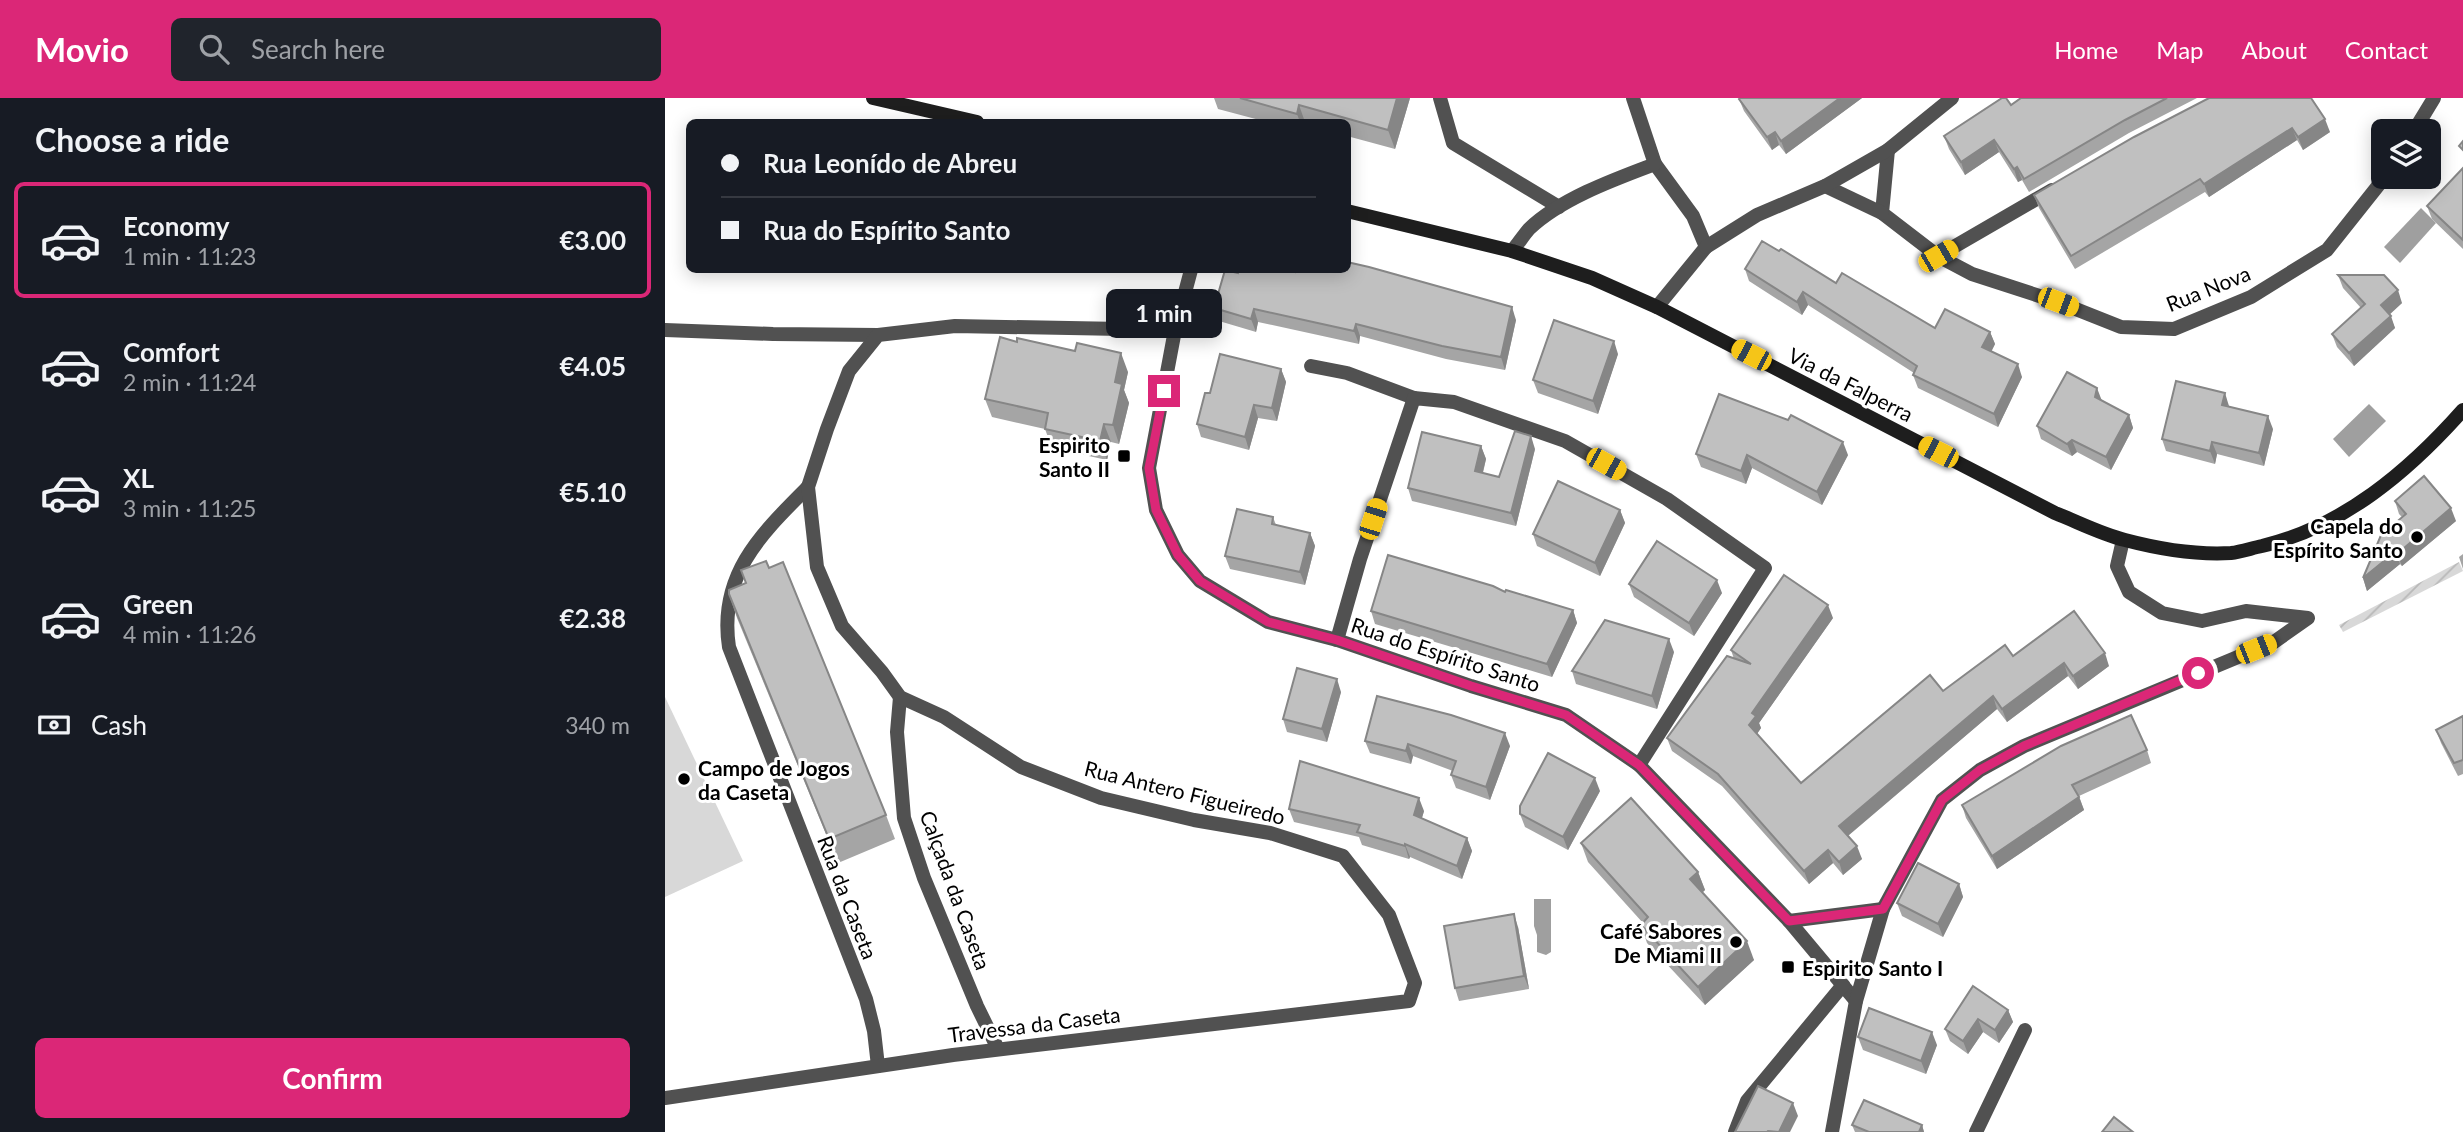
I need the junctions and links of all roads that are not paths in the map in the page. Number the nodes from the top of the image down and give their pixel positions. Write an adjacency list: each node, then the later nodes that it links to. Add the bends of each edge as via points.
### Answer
1 (873, 98): 6 (main road)
2 (1440, 98): 13 (street, via 1453,142)
3 (1633, 98): 9 (street)
4 (1952, 98): 8 (street)
5 (2434, 98): 7 (street)
6 (964, 119)
7 (2421, 119)
8 (1888, 150): 11 (street); 15 (street)
9 (1655, 164): 13 (street); 16 (street, via 1693,216)
10 (2065, 182): 18 (street)
11 (1825, 186): 15 (street, Rua Nova); 16 (street, via 1757,215)
12 (2375, 189): 18 (street, Rua Nova, via 2327,250 2251,297 2174,329 2121,327 1972,274)
13 (1559, 207): 17 (street, via 1530,229)
14 (1351, 212): 17 (main road, Via da Falperra)
15 (1882, 213): 18 (street, Rua Nova)
16 (1706, 247): 20 (street)
17 (1513, 251): 20 (main road, Via da Falperra)
18 (1938, 256)
19 (1191, 273): 22 (street, Rua do Espírito Santo)
20 (1657, 307): 28 (main road, Via da Falperra, via 2055,513)
21 (665, 330): 23 (street)
22 (1175, 330): 23 (street, via 955,326); 29 (street, Rua do Espírito Santo, via 1149,468 1156,510 1178,555 1200,581 1268,622)
23 (878, 335): 27 (street, Rua Antero Figueiredo, via 849,371)
24 (1311, 366): 25 (street, via 1347,373)
25 (1414, 398): 29 (street); 31 (street, via 1454,402 1565,442 1667,499 1765,568)
26 (2463, 411): 28 (main road, Via da Falperra, via 2386,485 2342,516 2282,541 2232,553 2185,551)
27 (808, 487): 30 (street, Rua Antero Figueiredo, via 817,567 842,626); 39 (street, Rua da Caseta, via 744,559 726,626 729,647 866,999)
28 (2123, 540): 32 (street, via 2117,566 2129,592 2162,612 2202,621 2246,611 2308,618 2274,642 2024,746 1980,770 1942,800)
29 (1337, 640): 31 (street, Rua do Espírito Santo, via 1566,715)
30 (900, 697): 35 (street, Rua Antero Figueiredo, via 943,717 1021,767 1101,798 1270,833 1343,856 1389,915 1415,984); 38 (street, Calçada da Caseta, via 897,732 904,818)
31 (1639, 765): 33 (street, Rua do Espírito Santo)
32 (1883, 909): 33 (street); 36 (street)
33 (1789, 921): 34 (street, Rua do Espírito Santo)
34 (1843, 985): 36 (street, Rua do Espírito Santo); 41 (street, via 1747,1101)
35 (1409, 1001): 38 (street, Travessa da Caseta)
36 (1856, 1001): 42 (street)
37 (2025, 1030): 43 (street)
38 (998, 1049): 39 (street, Travessa da Caseta)
39 (878, 1066): 40 (street, Travessa da Caseta)
40 (665, 1098)
41 (1735, 1132)
42 (1832, 1132)
43 (1976, 1132)

